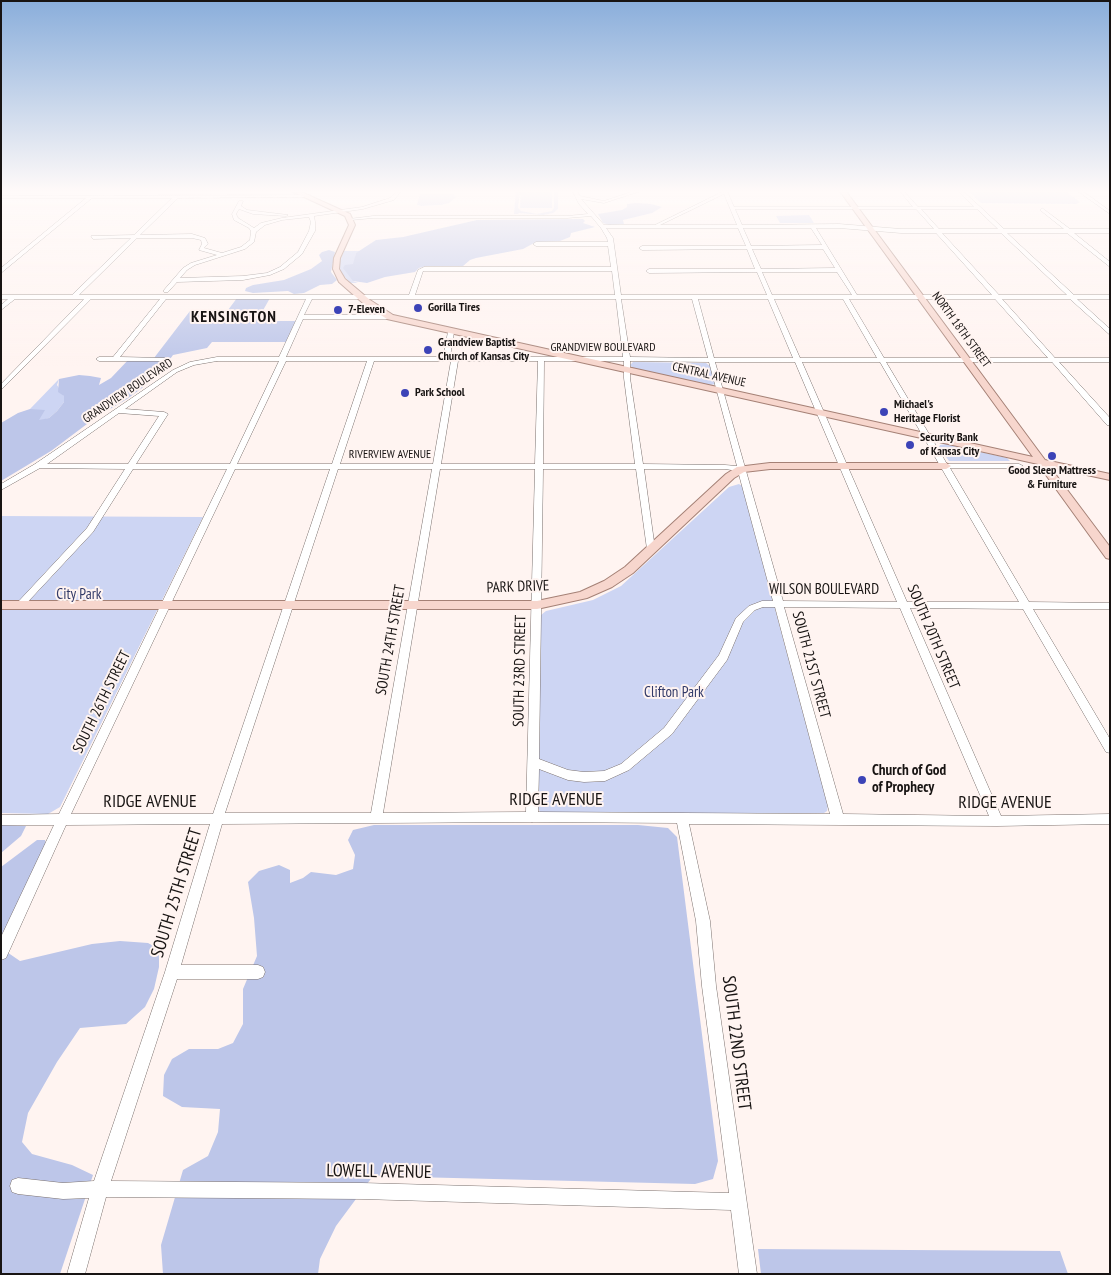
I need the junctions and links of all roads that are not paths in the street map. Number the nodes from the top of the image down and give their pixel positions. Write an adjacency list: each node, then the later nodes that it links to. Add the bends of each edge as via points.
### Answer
1 (201, 249): 19 (street)
2 (27, 250): 24 (street)
3 (122, 250): 36 (street)
4 (202, 250): 15 (street)
5 (241, 250): 15 (street)
6 (302, 250): 25 (street, via 282,268 268,274)
7 (342, 250): 38 (main road, via 336,269 342,280)
8 (611, 250): 20 (street)
9 (749, 250): 22 (street, SOUTH 20TH STREET)
10 (827, 250): 23 (street)
11 (886, 250): 31 (main road, NORTH 18TH STREET)
12 (954, 250): 32 (street)
13 (1023, 250): 33 (street)
14 (1091, 250): 16 (street)
15 (223, 254): 19 (street)
16 (1099, 256): 17 (street); 18 (street)
17 (1110, 256)
18 (1110, 265)
19 (185, 269): 25 (street)
20 (614, 269): 40 (street, via 424,269); 41 (street)
21 (649, 270): 22 (street)
22 (758, 270): 23 (street); 29 (street, SOUTH 20TH STREET)
23 (839, 270): 30 (street)
24 (1, 271)
25 (175, 280): 26 (street)
26 (165, 294): 27 (street); 37 (street); 51 (street)
27 (310, 296): 38 (street); 46 (street, SOUTH 26TH STREET)
28 (694, 296): 29 (street); 41 (street); 59 (street, SOUTH 21ST STREET)
29 (770, 296): 42 (street); 60 (street, SOUTH 20TH STREET)
30 (855, 296): 31 (street); 42 (street)
31 (921, 296): 32 (street); 62 (main road, NORTH 18TH STREET)
32 (996, 296): 33 (street); 63 (street)
33 (1072, 296): 43 (street); 49 (street)
34 (1, 297): 35 (street)
35 (14, 297): 36 (street); 44 (street)
36 (74, 297): 37 (street)
37 (89, 297): 66 (street)
38 (361, 297): 39 (street); 45 (main road)
39 (373, 297): 40 (street); 45 (main road, via 379,307)
40 (411, 297): 41 (street)
41 (617, 297): 65 (street)
42 (845, 297): 61 (street)
43 (1110, 297)
44 (1, 308)
45 (377, 310): 47 (main road)
46 (300, 317): 47 (street, CENTRAL AVENUE); 58 (street, SOUTH 26TH STREET)
47 (390, 317): 48 (main road, CENTRAL AVENUE)
48 (452, 332): 54 (street); 57 (main road, CENTRAL AVENUE)
49 (1110, 332)
50 (99, 359): 51 (street)
51 (115, 359): 52 (street)
52 (163, 359)
53 (370, 359): 54 (street, GRANDVIEW BOULEVARD); 58 (street, GRANDVIEW BOULEVARD); 77 (street, SOUTH 25TH STREET)
54 (446, 359): 55 (street, GRANDVIEW BOULEVARD)
55 (455, 359): 56 (street, GRANDVIEW BOULEVARD); 78 (street, SOUTH 24TH STREET)
56 (541, 359): 57 (street, GRANDVIEW BOULEVARD); 79 (street, SOUTH 23RD STREET)
57 (579, 359): 65 (main road, CENTRAL AVENUE)
58 (283, 360): 68 (street, GRANDVIEW BOULEVARD, via 217,359 192,363 175,371); 76 (street, SOUTH 26TH STREET)
59 (711, 360): 60 (street, GRANDVIEW BOULEVARD); 65 (street, GRANDVIEW BOULEVARD); 67 (street, SOUTH 21ST STREET)
60 (797, 360): 61 (street, GRANDVIEW BOULEVARD); 69 (street, SOUTH 20TH STREET)
61 (882, 360): 62 (street, GRANDVIEW BOULEVARD); 71 (street)
62 (968, 360): 63 (street, GRANDVIEW BOULEVARD); 72 (main road, NORTH 18TH STREET)
63 (1054, 360): 64 (street, GRANDVIEW BOULEVARD); 70 (street)
64 (1110, 360)
65 (627, 365): 67 (main road, CENTRAL AVENUE); 80 (street)
66 (2, 386)
67 (720, 390): 69 (main road, CENTRAL AVENUE); 73 (street, SOUTH 21ST STREET)
68 (118, 411): 74 (street, GRANDVIEW BOULEVARD); 75 (street, via 164,414)
69 (819, 412): 71 (main road, CENTRAL AVENUE); 81 (street, SOUTH 20TH STREET)
70 (1110, 423)
71 (927, 436): 72 (main road, CENTRAL AVENUE); 82 (street)
72 (1040, 461): 84 (main road, CENTRAL AVENUE); 87 (main road, NORTH 18TH STREET)
73 (740, 465): 80 (street, RIVERVIEW AVENUE); 81 (main road); 86 (main road, PARK DRIVE); 90 (street, SOUTH 21ST STREET)
74 (38, 466): 75 (street, RIVERVIEW AVENUE); 85 (street, GRANDVIEW BOULEVARD)
75 (130, 466): 76 (street, RIVERVIEW AVENUE); 89 (street, via 90,530)
76 (233, 466): 77 (street, RIVERVIEW AVENUE); 95 (street, SOUTH 26TH STREET)
77 (335, 466): 78 (street, RIVERVIEW AVENUE); 91 (street, SOUTH 25TH STREET)
78 (436, 466): 79 (street, RIVERVIEW AVENUE); 92 (street, SOUTH 24TH STREET)
79 (539, 466): 80 (street, RIVERVIEW AVENUE); 93 (street, SOUTH 23RD STREET)
80 (640, 466): 86 (street)
81 (842, 466): 82 (main road); 94 (street, SOUTH 20TH STREET)
82 (946, 466): 83 (street); 96 (street)
83 (1019, 466)
84 (1110, 477)
85 (1, 488)
86 (651, 549): 93 (main road, PARK DRIVE, via 608,584 583,595)
87 (1110, 555)
88 (1, 604): 89 (main road, PARK DRIVE)
89 (22, 604): 95 (main road, PARK DRIVE)
90 (779, 604): 94 (street, WILSON BOULEVARD); 99 (street, WILSON BOULEVARD, via 762,604 739,620 723,656 668,731 625,767 605,776 584,777 568,775); 106 (street, SOUTH 21ST STREET)
91 (288, 605): 92 (main road, PARK DRIVE); 95 (main road, PARK DRIVE); 105 (street, SOUTH 25TH STREET)
92 (412, 605): 93 (main road, PARK DRIVE); 101 (street, SOUTH 24TH STREET)
93 (537, 605): 99 (street, SOUTH 23RD STREET)
94 (903, 605): 96 (street, WILSON BOULEVARD); 107 (street, SOUTH 20TH STREET)
95 (164, 606): 104 (street, SOUTH 26TH STREET)
96 (1026, 606): 97 (street, WILSON BOULEVARD); 98 (street)
97 (1110, 606)
98 (1110, 749)
99 (533, 762): 100 (street, SOUTH 23RD STREET)
100 (532, 817): 101 (street, RIDGE AVENUE); 102 (street, RIDGE AVENUE)
101 (376, 819): 105 (street, RIDGE AVENUE)
102 (682, 819): 106 (street, RIDGE AVENUE); 114 (street, SOUTH 22ND STREET, via 704,921 709,986)
103 (1, 820): 104 (street, RIDGE AVENUE)
104 (62, 820): 105 (street, RIDGE AVENUE); 109 (street, SOUTH 26TH STREET)
105 (217, 820): 110 (street, SOUTH 25TH STREET)
106 (838, 820): 107 (street, RIDGE AVENUE)
107 (997, 820): 108 (street, RIDGE AVENUE)
108 (1110, 820)
109 (1, 952)
110 (172, 972): 111 (street); 113 (street, SOUTH 25TH STREET)
111 (258, 972)
112 (18, 1186): 113 (street, LOWELL AVENUE, via 63,1191)
113 (100, 1189): 114 (street, LOWELL AVENUE, via 362,1191); 115 (street, SOUTH 25TH STREET)
114 (738, 1202): 116 (street, SOUTH 22ND STREET)
115 (76, 1274)
116 (748, 1274)

